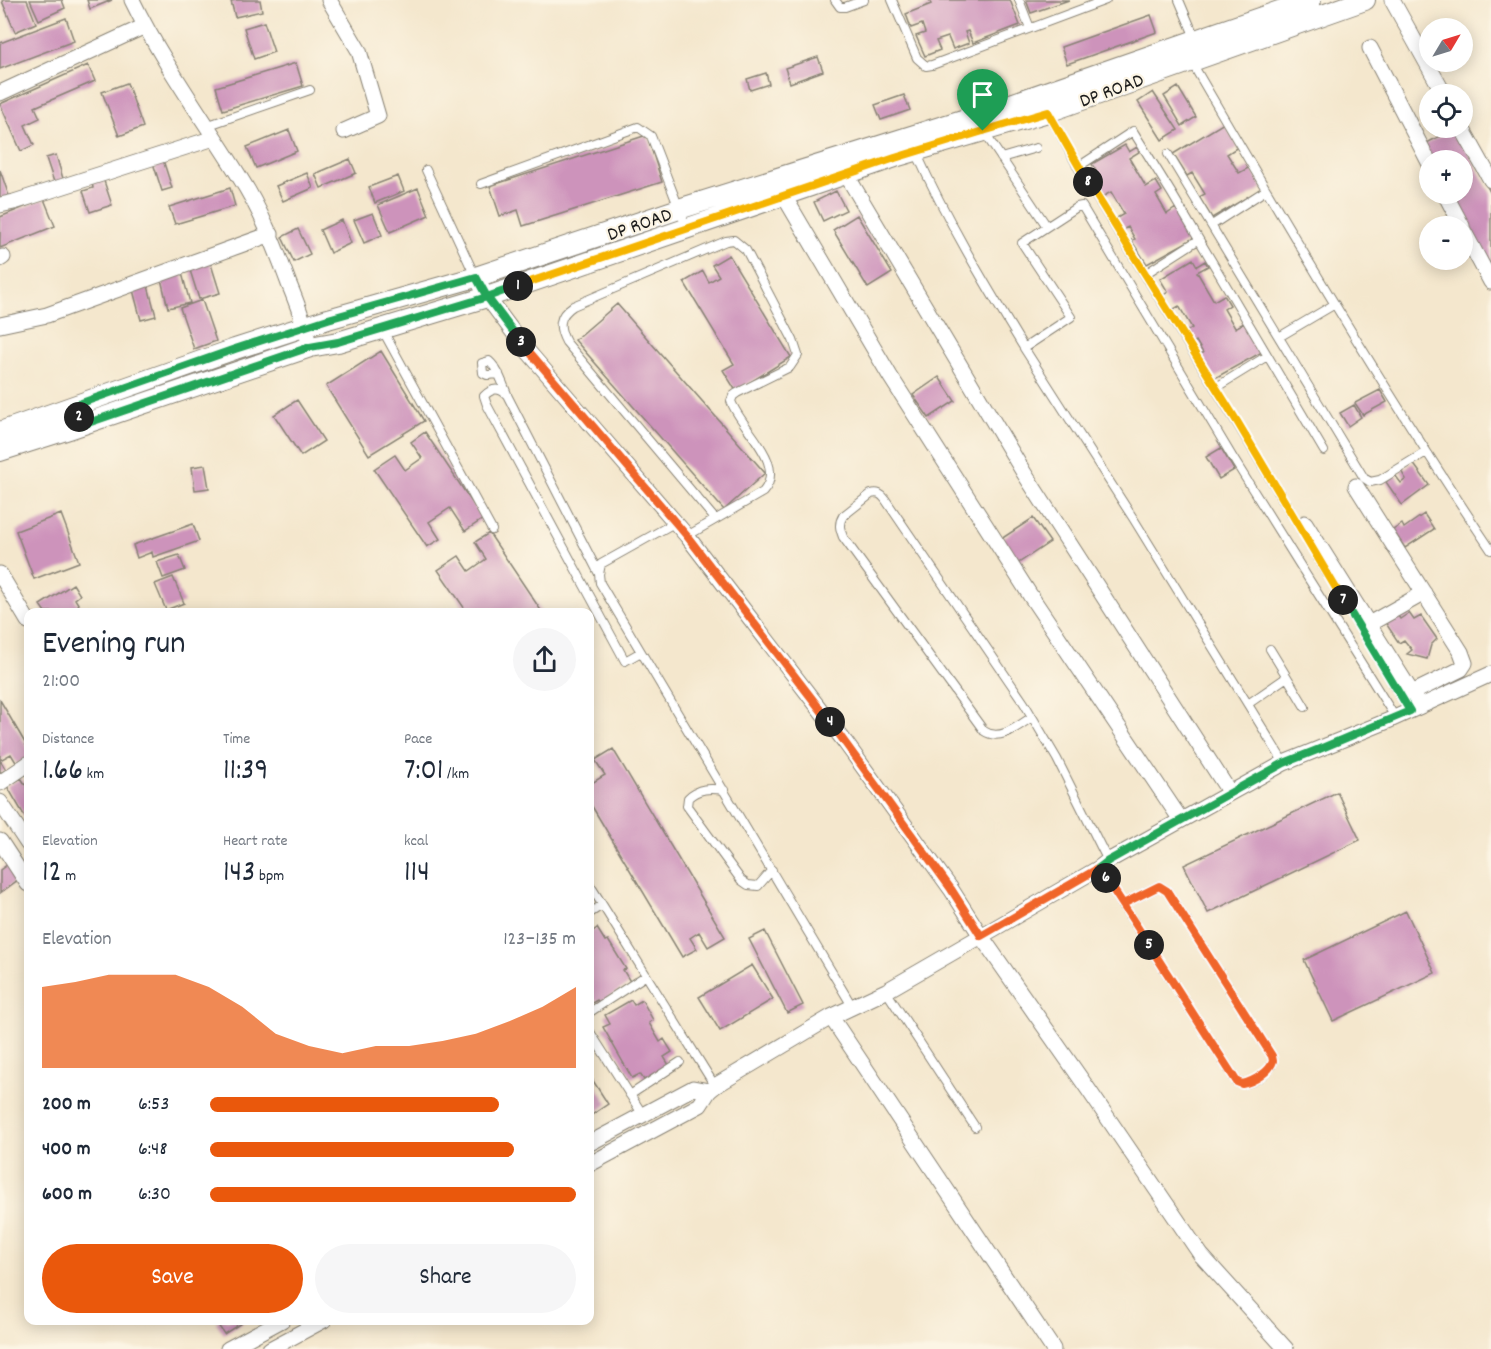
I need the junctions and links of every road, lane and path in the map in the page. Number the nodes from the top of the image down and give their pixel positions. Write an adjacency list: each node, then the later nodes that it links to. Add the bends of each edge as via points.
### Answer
1 (132, 0): 12 (street)
2 (329, 0): 20 (street, via 359,51 378,116)
3 (835, 0): 4 (lane, via 845,7)
4 (864, 0)
5 (892, 0): 13 (lane, via 917,58 926,66)
6 (1019, 0): 13 (lane)
7 (1106, 0): 13 (lane)
8 (1179, 0): 15 (lane)
9 (1311, 0): 15 (street, DP ROAD)
10 (1365, 0): 15 (street, DP ROAD)
11 (1392, 0): 16 (street)
12 (145, 26): 18 (street); 22 (street)
13 (1030, 28)
14 (1370, 48): 25 (street)
15 (1196, 52): 19 (street, DP ROAD); 34 (lane); 37 (street, DP ROAD, via 991,111)
16 (1438, 84)
17 (310, 90): 22 (lane)
18 (0, 93)
19 (1048, 112): 21 (street, DP ROAD); 29 (lane)
20 (344, 131)
21 (983, 131): 26 (street, DP ROAD); 28 (lane)
22 (210, 132): 36 (street); 41 (street)
23 (1468, 138): 32 (street)
24 (1036, 148): 28 (lane)
25 (1423, 150)
26 (916, 152): 31 (street, DP ROAD); 54 (lane, via 940,205)
27 (1168, 154): 39 (lane)
28 (1001, 158): 38 (lane)
29 (1078, 167): 42 (lane, via 1133,131); 44 (lane)
30 (426, 170): 45 (lane)
31 (846, 174): 35 (street, DP ROAD); 90 (street, via 1024,473)
32 (1491, 180)
33 (481, 184): 37 (lane, via 638,127 651,136)
34 (1266, 190): 39 (lane); 48 (lane)
35 (784, 196): 40 (street, DP ROAD); 92 (street, via 890,376)
36 (0, 205)
37 (679, 209): 40 (lane); 45 (street, DP ROAD)
38 (1046, 225): 54 (lane, via 1022,243 1071,317); 85 (lane, via 1082,206)
39 (1212, 225): 52 (lane)
40 (687, 229): 47 (street, DP ROAD)
41 (271, 234): 49 (street, via 47,315); 50 (street)
42 (1198, 240): 44 (lane); 55 (lane)
43 (1473, 248): 46 (street)
44 (1145, 274): 57 (lane)
45 (476, 277): 47 (street); 50 (street, DP ROAD)
46 (1491, 282)
47 (487, 297): 51 (street, DP ROAD); 67 (street, via 525,348)
48 (1335, 304): 52 (lane); 64 (lane)
49 (0, 325)
50 (305, 327): 53 (street); 59 (street, DP ROAD)
51 (382, 330): 53 (street, DP ROAD); 69 (lane)
52 (1279, 337): 64 (lane, via 1364,478 1370,482 1380,480)
53 (310, 347): 60 (street, DP ROAD)
54 (1024, 348): 82 (lane)
55 (1268, 356): 57 (lane); 63 (lane)
56 (499, 374): 58 (lane)
57 (1215, 388): 81 (lane)
58 (507, 395): 72 (lane); 78 (lane, via 495,389 484,396 625,661)
59 (73, 406): 60 (street); 61 (street, DP ROAD)
60 (82, 425): 62 (street, DP ROAD)
61 (0, 432)
62 (0, 451)
63 (1324, 451)
64 (1426, 452): 71 (lane)
65 (1356, 486): 74 (street)
66 (715, 519): 66 (lane, via 763,492 770,477 768,461 733,407 733,396 790,367 798,355 746,250 734,240 573,306 561,318 560,327 566,342); 70 (lane)
67 (676, 522): 70 (street); 72 (lane, via 601,564)
68 (1305, 523): 76 (street)
69 (492, 530)
70 (687, 536): 102 (street, via 845,742)
71 (1491, 550)
72 (599, 574): 78 (lane, via 600,583)
73 (1, 577): 75 (street)
74 (1424, 593): 76 (street); 81 (street, via 1465,663)
75 (24, 614)
76 (1369, 624): 81 (street)
77 (1270, 649): 80 (lane)
78 (641, 652): 89 (lane)
79 (1491, 674): 81 (street)
80 (1287, 677): 82 (lane); 83 (lane)
81 (1414, 703): 85 (street)
82 (1248, 704): 86 (lane)
83 (1305, 707)
84 (1032, 717): 84 (lane, via 1000,735 984,731 843,537 839,528 843,516 871,494 881,494); 95 (lane, via 1057,759)
85 (1395, 717): 86 (street)
86 (1284, 763): 90 (street)
87 (24, 767): 88 (street)
88 (0, 783)
89 (724, 790): 96 (lane); 96 (lane, via 712,788 693,793 687,806 748,885 758,886)
90 (1230, 793): 92 (street)
91 (0, 802): 93 (street)
92 (1181, 820): 95 (street)
93 (24, 838)
94 (0, 841): 97 (street)
95 (1104, 864): 99 (lane); 102 (street)
96 (772, 870): 105 (lane)
97 (24, 878)
98 (594, 892): 100 (lane)
99 (1123, 904): 99 (lane, via 1159,886 1167,891 1272,1056 1269,1069 1248,1083 1237,1082)
100 (602, 905): 101 (lane); 103 (lane)
101 (594, 910)
102 (981, 936): 104 (street); 121 (street, via 1201,1255)
103 (645, 976): 106 (lane); 110 (lane)
104 (886, 991): 105 (street); 113 (lane)
105 (852, 1006): 107 (street)
106 (594, 1009)
107 (831, 1017): 110 (street); 120 (street)
108 (594, 1038): 111 (lane)
109 (680, 1062): 111 (lane)
110 (712, 1089): 112 (street, via 693,1088); 115 (street, via 700,1105)
111 (630, 1095): 112 (lane)
112 (643, 1114): 114 (street)
113 (975, 1127)
114 (594, 1141)
115 (594, 1162)
116 (268, 1325): 118 (street)
117 (315, 1325): 119 (street)
118 (228, 1349)
119 (270, 1349)
120 (1053, 1349)
121 (1287, 1349)

